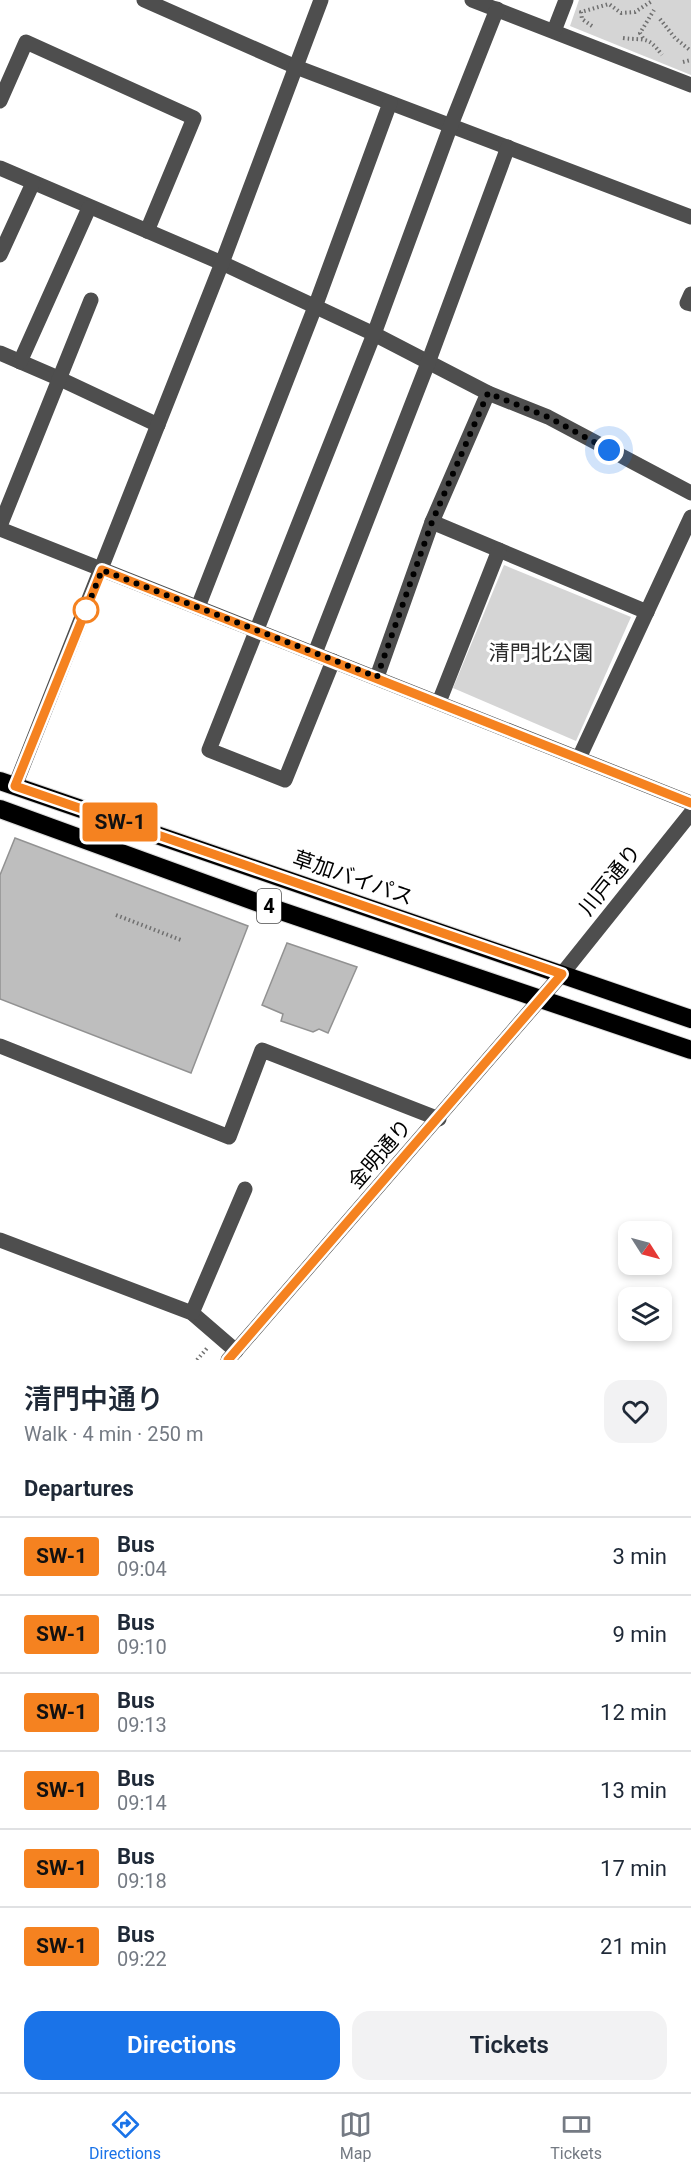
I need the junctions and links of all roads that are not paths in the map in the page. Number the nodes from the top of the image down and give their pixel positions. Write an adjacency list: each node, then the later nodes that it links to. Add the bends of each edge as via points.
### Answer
1 (144, 0): 5 (street)
2 (321, 0): 8 (street)
3 (472, 0): 6 (street)
4 (566, 0): 7 (street)
5 (163, 4): 8 (street)
6 (497, 9): 7 (street); 12 (street)
7 (554, 31): 9 (street)
8 (296, 67): 11 (street); 20 (street)
9 (691, 85)
10 (0, 101): 18 (street, via 26,42 194,118)
11 (390, 103): 12 (street); 24 (street)
12 (450, 125): 13 (street); 25 (street)
13 (508, 147): 17 (street); 28 (street)
14 (0, 168): 15 (street)
15 (33, 183): 16 (street); 19 (street)
16 (89, 208): 18 (street); 27 (street)
17 (691, 216)
18 (147, 231): 20 (street)
19 (0, 255)
20 (222, 263): 24 (street); 31 (street)
21 (691, 294): 23 (street, via 687,303)
22 (92, 300): 29 (street)
23 (691, 304)
24 (315, 307): 25 (street); 38 (street)
25 (374, 334): 28 (street); 40 (street)
26 (0, 353): 27 (street)
27 (20, 362): 29 (street)
28 (428, 363): 30 (street); 41 (street)
29 (58, 378): 31 (street); 35 (street)
30 (488, 393): 32 (street, via 548,417); 34 (street)
31 (158, 425): 37 (street)
32 (691, 493)
33 (691, 517): 39 (street)
34 (432, 522): 36 (street); 43 (street)
35 (0, 527): 37 (street)
36 (500, 550): 39 (street); 44 (street)
37 (102, 570): 38 (street); 46 (street)
38 (198, 607): 40 (street)
39 (647, 612): 45 (street)
40 (255, 630): 41 (street); 42 (street, via 209,750 274,776 285,780)
41 (315, 653): 42 (street)
42 (333, 661): 43 (street)
43 (377, 677): 44 (street)
44 (439, 702): 45 (street)
45 (579, 758): 47 (street)
46 (8, 784): 50 (highway, 草加バイパス / 4)
47 (691, 803)
48 (1, 813): 51 (highway, 4)
49 (691, 813): 50 (street, 川戸通り)
50 (562, 974): 51 (street, 金明通り); 52 (highway, 草加バイパス / 4)
51 (539, 999): 54 (highway, 4); 55 (street, 金明通り)
52 (691, 1019)
53 (0, 1046): 55 (street, via 229,1137 262,1050)
54 (691, 1050)
55 (438, 1119): 59 (street, 金明通り)
56 (245, 1189): 58 (street)
57 (0, 1240): 58 (street)
58 (192, 1313): 59 (street)
59 (232, 1355)

